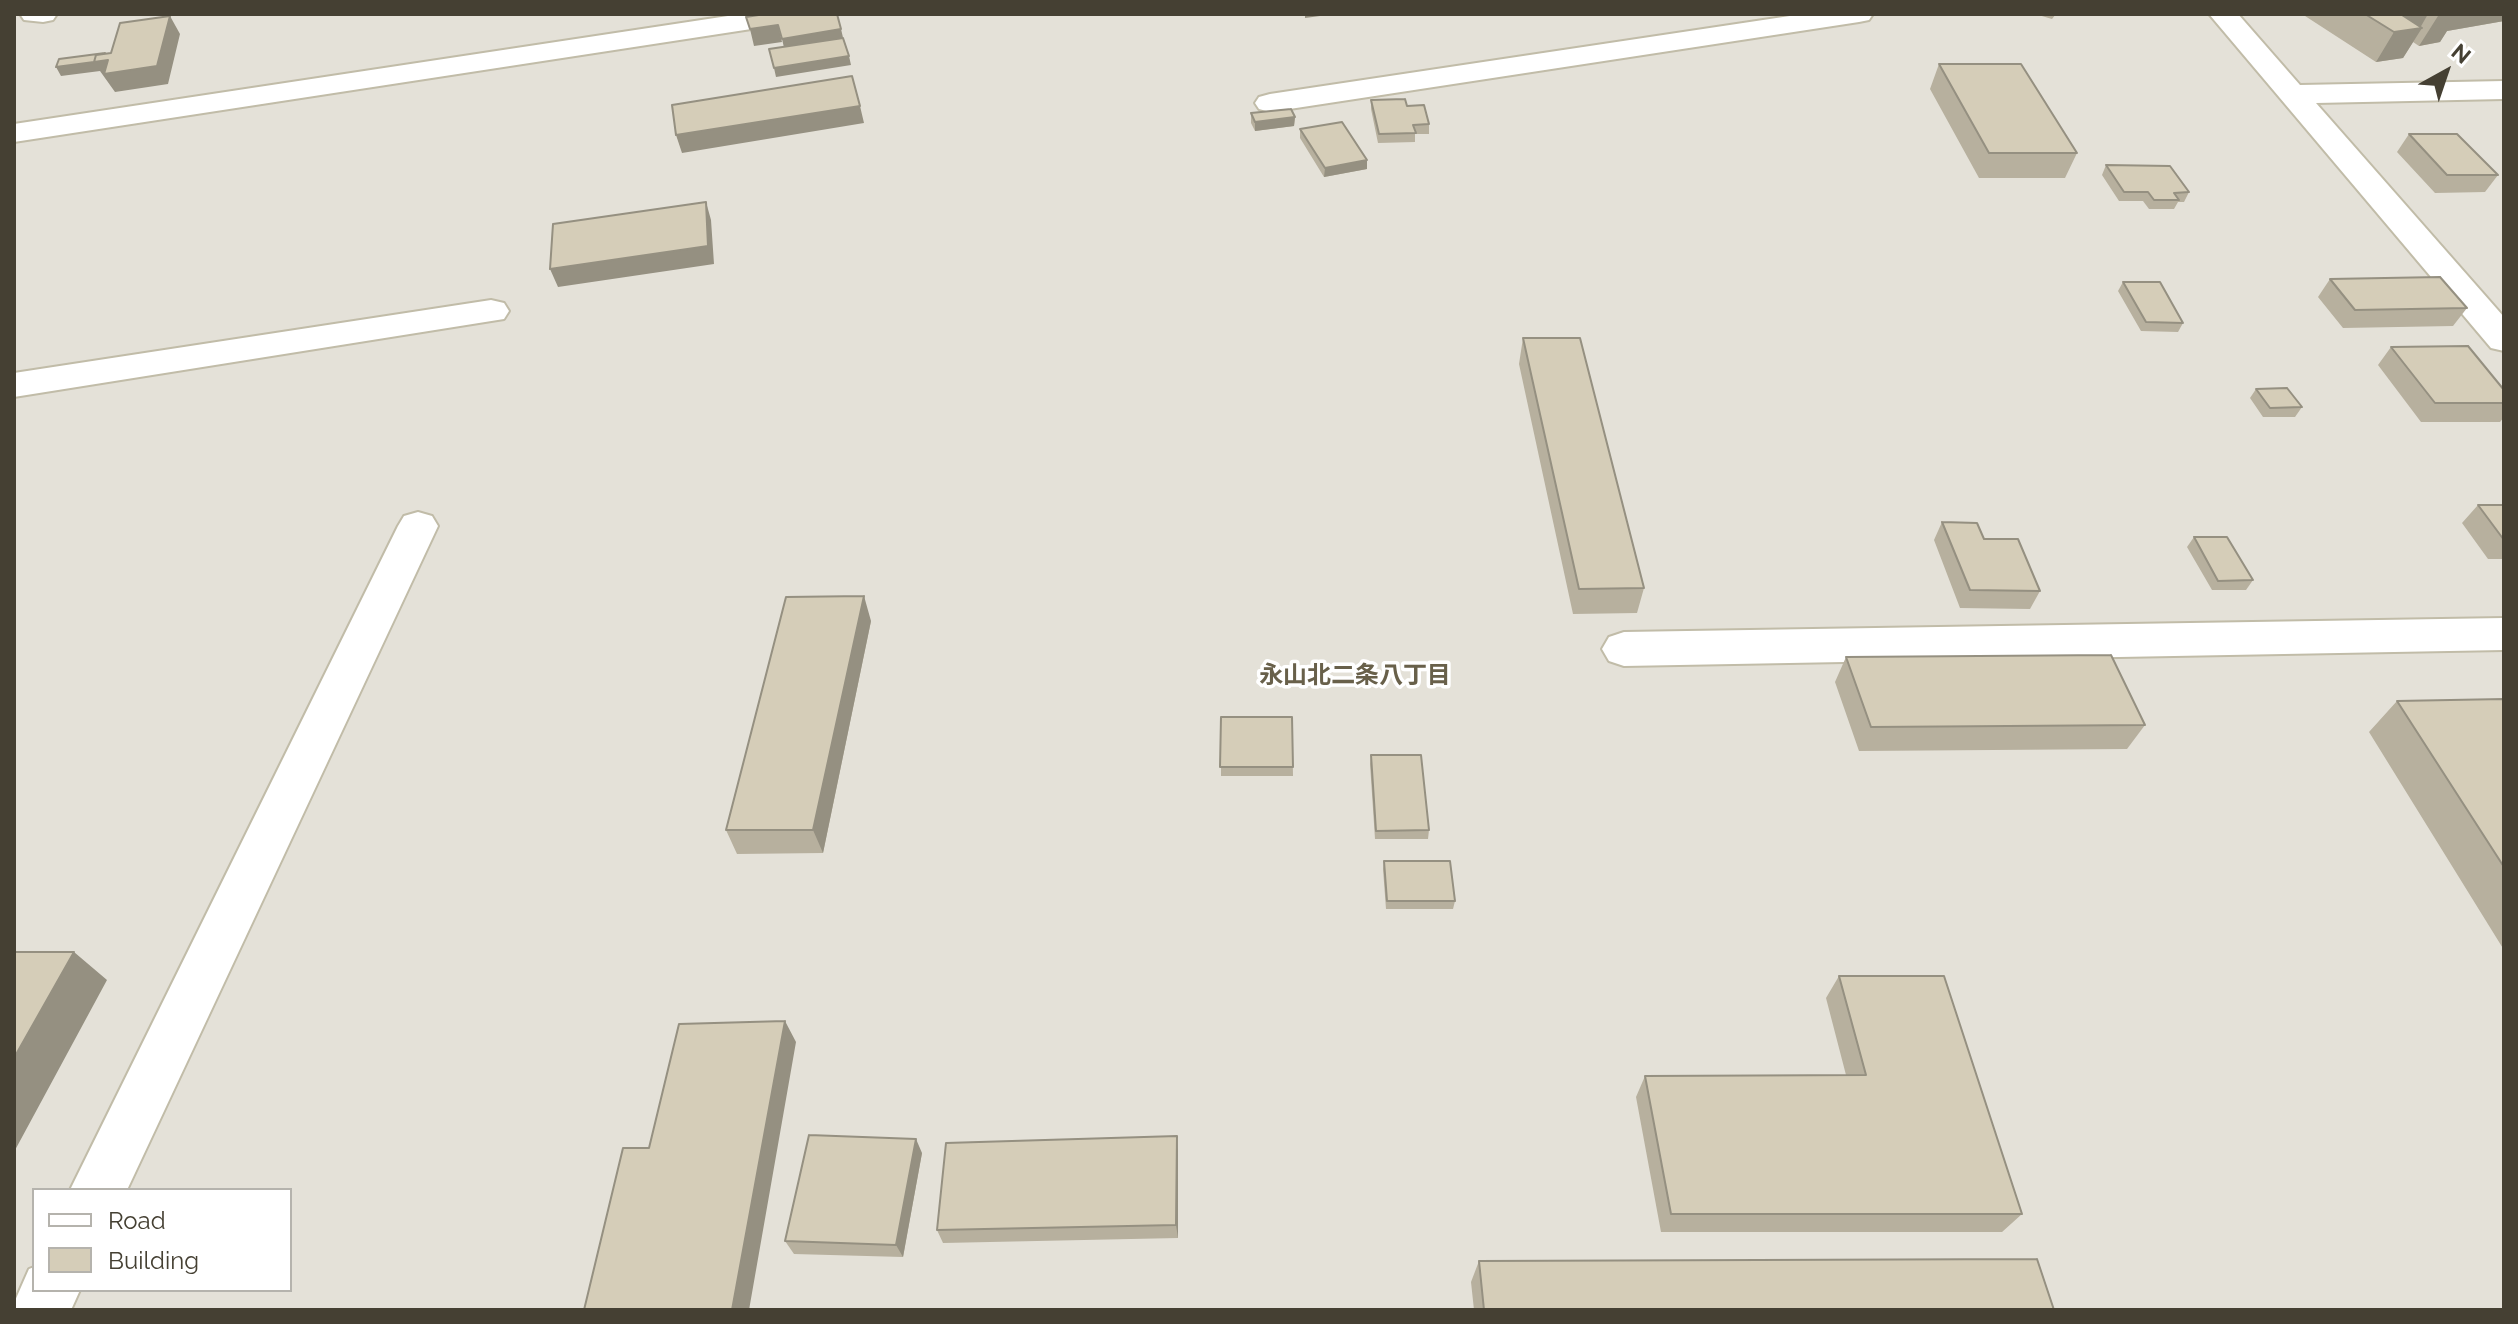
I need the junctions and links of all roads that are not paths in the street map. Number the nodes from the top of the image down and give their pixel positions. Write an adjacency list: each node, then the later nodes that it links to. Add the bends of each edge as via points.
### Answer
1 (34, 14): 2 (street)
2 (43, 14)
3 (797, 14): 9 (street)
4 (1859, 14): 8 (street)
5 (2223, 14): 7 (street)
6 (2504, 90): 7 (street)
7 (2292, 94): 11 (street)
8 (1270, 103)
9 (14, 133)
10 (491, 311): 12 (street)
11 (2504, 340)
12 (14, 385)
13 (418, 526): 16 (street)
14 (2504, 634): 15 (street)
15 (1624, 649)
16 (99, 1188)

